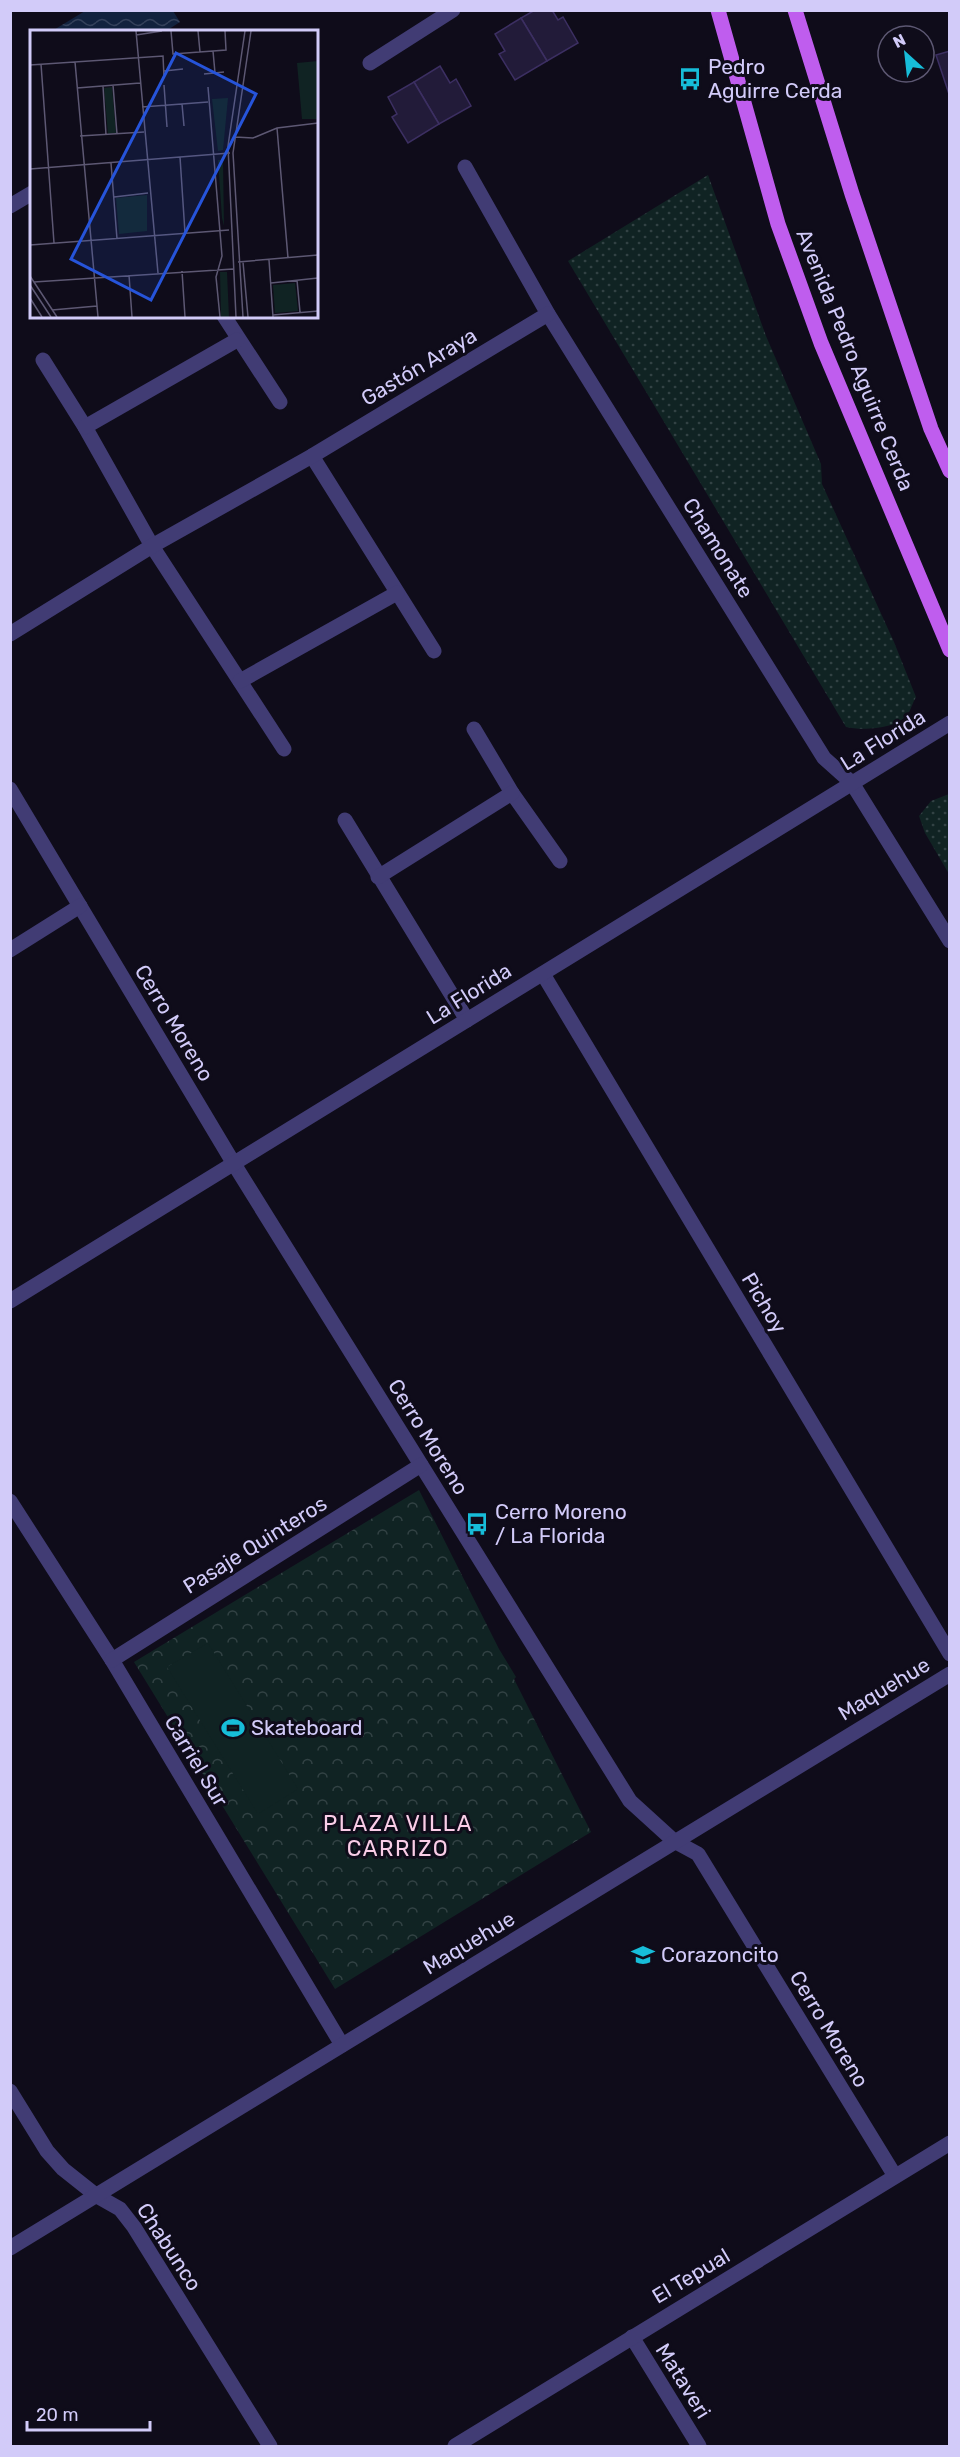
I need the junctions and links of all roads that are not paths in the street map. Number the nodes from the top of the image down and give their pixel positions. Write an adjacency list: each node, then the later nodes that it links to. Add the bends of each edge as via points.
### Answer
1 (453, 10): 4 (street)
2 (718, 10): 19 (main road, Avenida Pedro Aguirre Cerda, via 778,224 820,343)
3 (795, 10): 15 (main road, via 931,429)
4 (370, 63)
5 (465, 167): 8 (street, Chamonate)
6 (30, 194): 7 (street)
7 (10, 206)
8 (548, 314): 14 (street, Gastón Araya); 25 (street, Chamonate, via 824,758)
9 (225, 318): 10 (street)
10 (237, 340): 12 (street); 13 (street)
11 (43, 360): 13 (street)
12 (280, 402)
13 (85, 427): 16 (street)
14 (312, 456): 16 (street, Gastón Araya); 17 (street)
15 (950, 471)
16 (152, 546): 18 (street, Gastón Araya); 21 (street)
17 (397, 593): 20 (street); 21 (street)
18 (10, 634)
19 (950, 650)
20 (434, 651)
21 (240, 681): 24 (street)
22 (950, 723): 25 (street, La Florida)
23 (474, 729): 27 (street)
24 (284, 749)
25 (852, 783): 32 (street, Chamonate); 34 (street, La Florida)
26 (10, 789): 31 (street, Cerro Moreno)
27 (512, 793): 29 (street); 30 (street)
28 (345, 820): 30 (street)
29 (560, 861)
30 (378, 877): 35 (street)
31 (80, 906): 33 (street); 36 (street, Cerro Moreno)
32 (950, 941)
33 (10, 950)
34 (543, 974): 35 (street, La Florida); 40 (street, Pichoy)
35 (467, 1020): 36 (street, La Florida)
36 (234, 1164): 37 (street, La Florida); 38 (street, Cerro Moreno)
37 (10, 1301)
38 (421, 1465): 41 (street, Pasaje Quinteros); 43 (street, Cerro Moreno, via 630,1801)
39 (10, 1501): 41 (street, Carriel Sur)
40 (950, 1654)
41 (112, 1660): 44 (street, Carriel Sur)
42 (950, 1674): 43 (street, Maquehue)
43 (674, 1841): 44 (street, Maquehue); 47 (street, Cerro Moreno, via 698,1854)
44 (342, 2045): 48 (street, Maquehue)
45 (10, 2091): 48 (street, Chabunco, via 47,2151)
46 (950, 2143): 47 (street, El Tepual)
47 (894, 2176): 50 (street, El Tepual)
48 (97, 2196): 49 (street, Maquehue); 51 (street, Chabunco, via 120,2209 134,2227)
49 (10, 2248)
50 (632, 2337): 52 (street, El Tepual); 53 (street, Mataveri)
51 (270, 2446)
52 (455, 2446)
53 (699, 2446)

